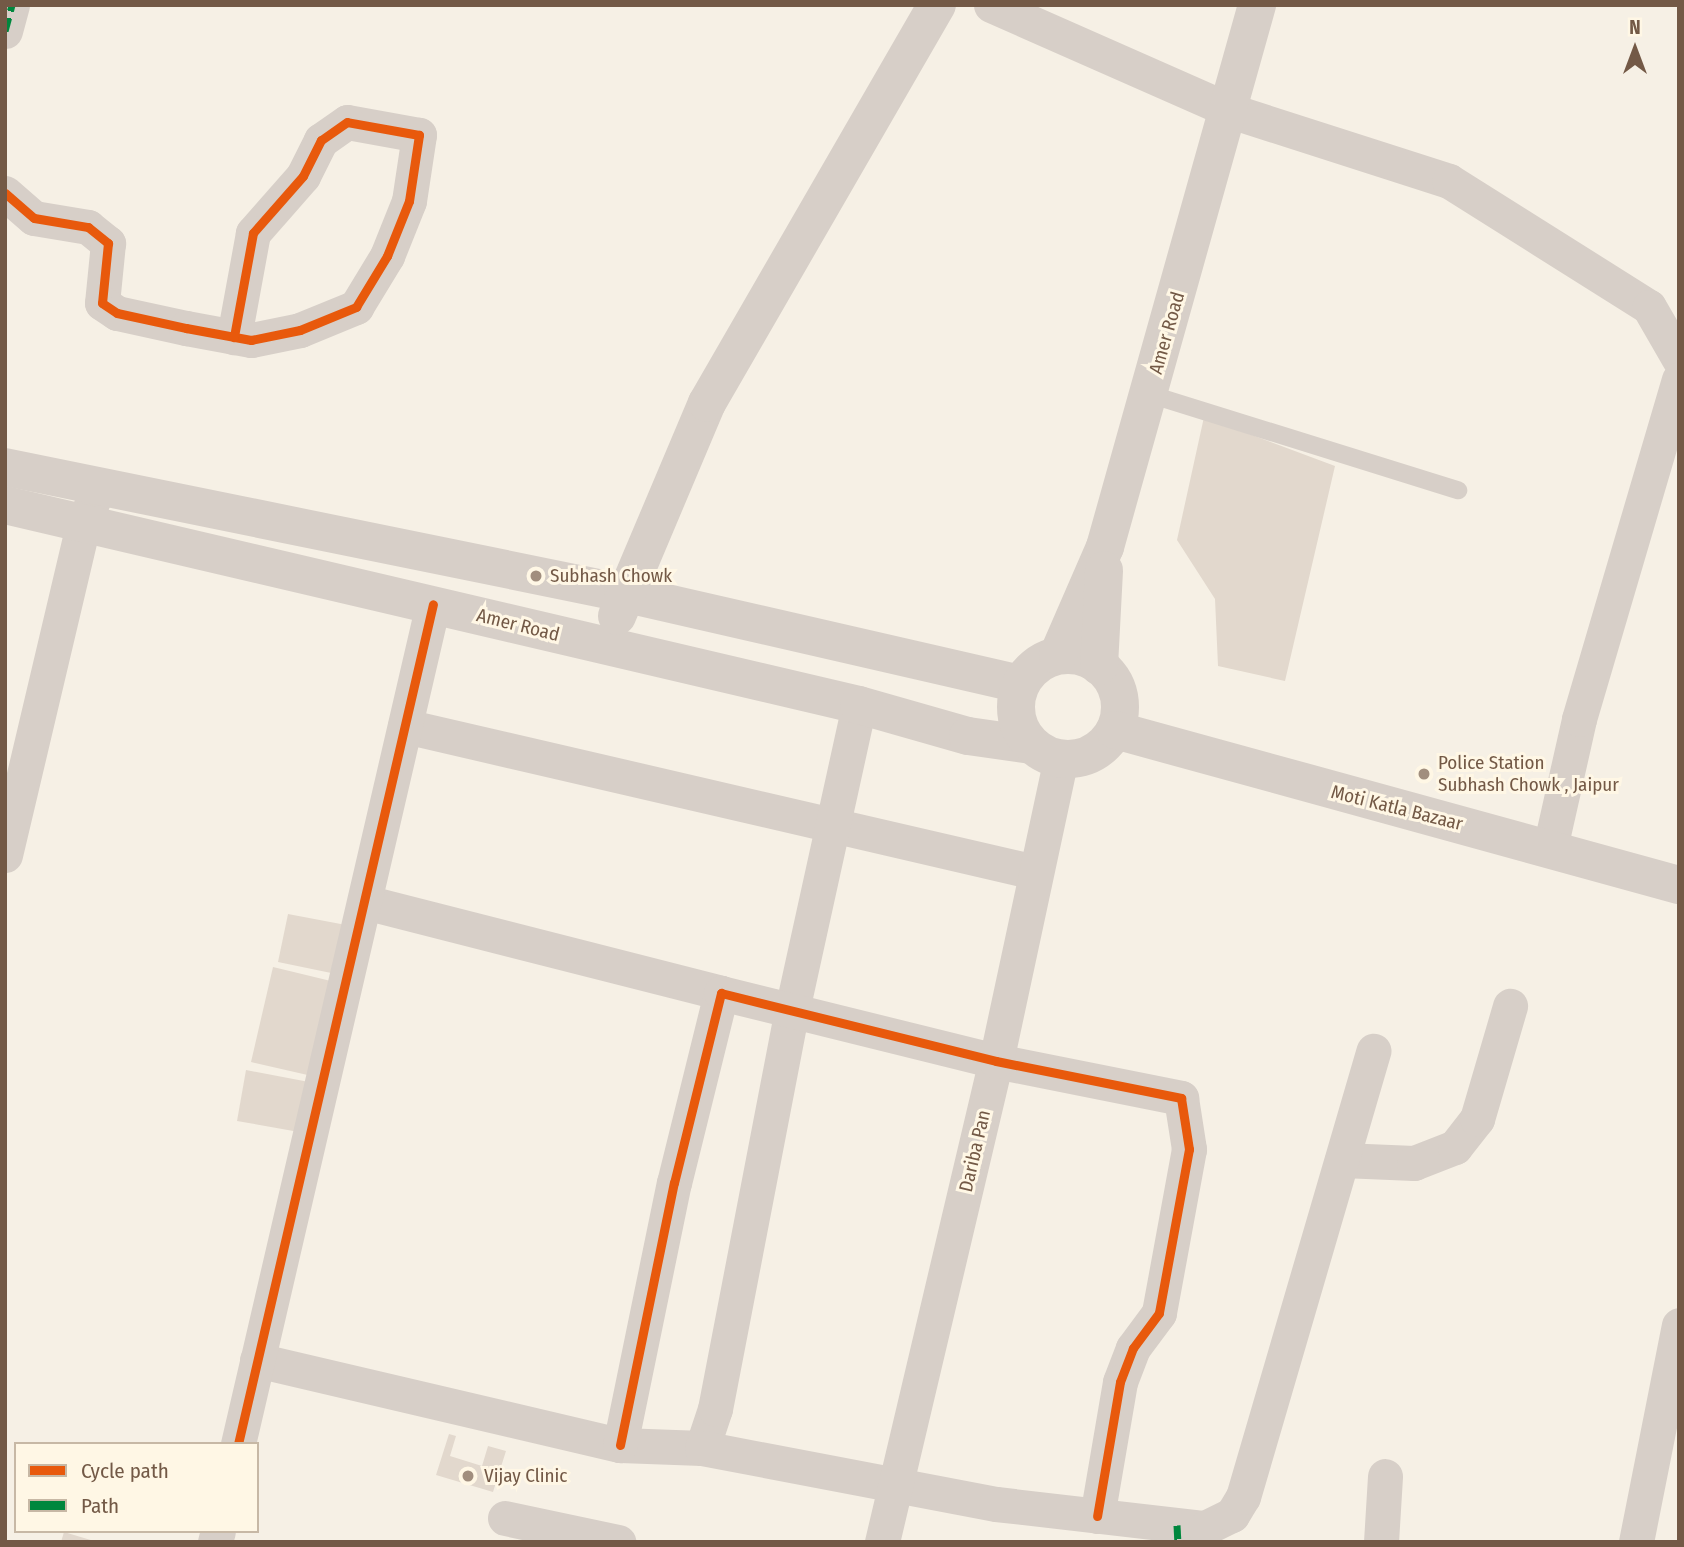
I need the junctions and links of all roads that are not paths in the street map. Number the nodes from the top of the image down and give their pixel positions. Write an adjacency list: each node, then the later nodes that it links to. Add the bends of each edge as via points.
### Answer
1 (12, 5): 5 (street)
2 (937, 5): 18 (main road, via 707,403)
3 (991, 5): 6 (street)
4 (1257, 5): 6 (main road, Amer Road)
5 (5, 31)
6 (1231, 111): 9 (street, via 1449,181 1649,307); 11 (main road, Amer Road)
7 (5, 193): 8 (street, via 34,218 88,227 108,243 102,303 117,313)
8 (234, 337): 8 (street, via 251,340 300,330 356,307 387,256 408,201 419,135 347,121 321,140 303,176 253,233)
9 (1679, 359)
10 (1677, 393): 29 (street, via 1579,719)
11 (1149, 394): 14 (lane); 17 (main road, Amer Road)
12 (5, 467): 13 (main road)
13 (98, 490): 16 (street); 18 (main road, via 263,517)
14 (1458, 490)
15 (5, 505): 16 (main road, Amer Road)
16 (83, 525): 19 (main road, Amer Road); 30 (street)
17 (1105, 547): 21 (main road, Amer Road); 22 (main road)
18 (623, 593): 20 (main road); 23 (main road)
19 (433, 604): 20 (main road, Amer Road); 25 (street)
20 (608, 647): 24 (main road, Amer Road)
21 (1058, 655): 22 (main road, via 1074,655); 23 (main road, via 1042,661)
22 (1100, 666): 26 (main road, via 1120,697)
23 (1020, 684): 27 (main road, via 1016,717)
24 (859, 705): 27 (main road, Amer Road); 28 (street)
25 (405, 726): 28 (street); 33 (street)
26 (1115, 730): 27 (main road, via 1093,753); 29 (main road, Moti Katla Bazaar)
27 (1046, 752): 31 (street, Dariba Pan)
28 (833, 822): 31 (street); 36 (street)
29 (1550, 848): 32 (main road, Moti Katla Bazaar)
30 (5, 855)
31 (1035, 872): 38 (street, Dariba Pan)
32 (1679, 885)
33 (365, 902): 34 (street); 41 (street)
34 (721, 993): 36 (street); 43 (street, via 674,1183)
35 (1510, 1006): 39 (street, via 1477,1119 1455,1147 1414,1163)
36 (792, 1010): 38 (street); 44 (street, via 715,1409)
37 (1373, 1051): 39 (street)
38 (996, 1061): 47 (street, Dariba Pan); 48 (street, via 1162,1092 1181,1098 1188,1119 1189,1149 1159,1313 1133,1348 1120,1382)
39 (1342, 1160): 50 (street, via 1243,1497 1232,1516)
40 (1679, 1325): 46 (street)
41 (257, 1360): 42 (street); 43 (street)
42 (237, 1442)
43 (620, 1445): 44 (street)
44 (702, 1448): 47 (street)
45 (1385, 1476): 53 (street)
46 (1666, 1477): 54 (street)
47 (895, 1488): 48 (street); 52 (street, Dariba Pan)
48 (1097, 1516): 50 (street)
49 (505, 1518): 51 (street)
50 (1177, 1533)
51 (618, 1542)
52 (882, 1542)
53 (1381, 1542)
54 (1636, 1542)

